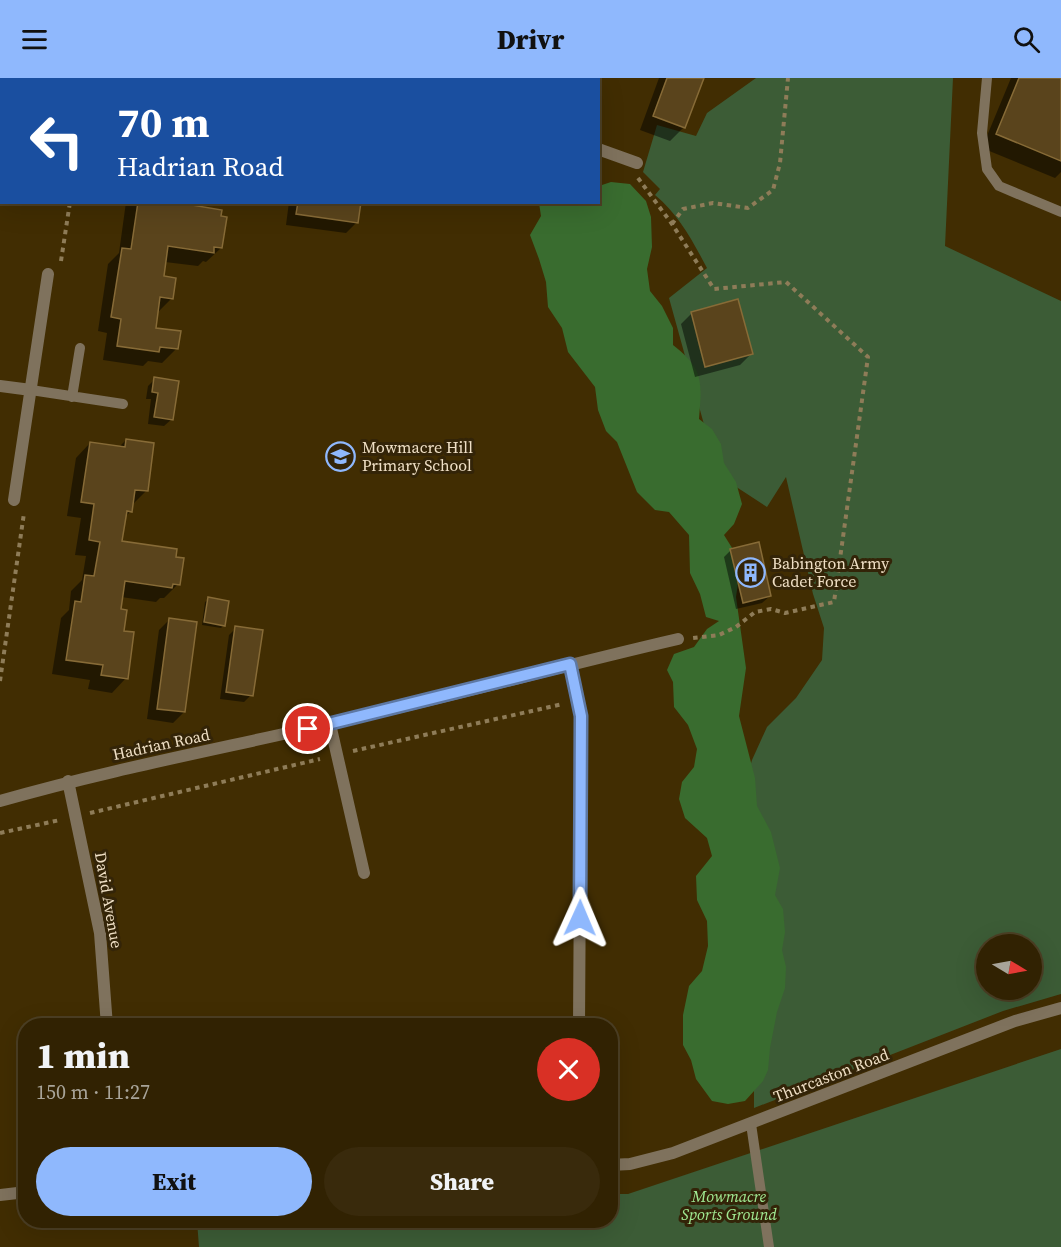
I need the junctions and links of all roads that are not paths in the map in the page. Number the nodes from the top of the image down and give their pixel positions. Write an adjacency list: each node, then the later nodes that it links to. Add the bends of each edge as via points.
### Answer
1 (987, 78): 4 (lane, via 982,133 987,169 999,186)
2 (600, 150): 3 (street)
3 (637, 164)
4 (1061, 212)
5 (48, 274): 8 (street)
6 (80, 348): 9 (lane)
7 (0, 386): 8 (street)
8 (31, 390): 9 (lane); 11 (street)
9 (72, 397): 10 (lane)
10 (123, 404)
11 (14, 500)
12 (678, 639): 13 (street, Hadrian Road)
13 (570, 664): 14 (street, Hadrian Road); 20 (street, via 581,716)
14 (330, 724): 15 (street, Hadrian Road); 17 (street)
15 (68, 782): 16 (street, Hadrian Road); 19 (street, David Avenue, via 100,933)
16 (0, 801)
17 (364, 873)
18 (1061, 1008): 21 (street, Thurcaston Road, via 1015,1022)
19 (106, 1018)
20 (579, 1018)
21 (751, 1124): 22 (street, Thurcaston Road, via 673,1154); 25 (lane)
22 (618, 1165)
23 (18, 1193): 24 (street)
24 (0, 1195)
25 (769, 1247)

